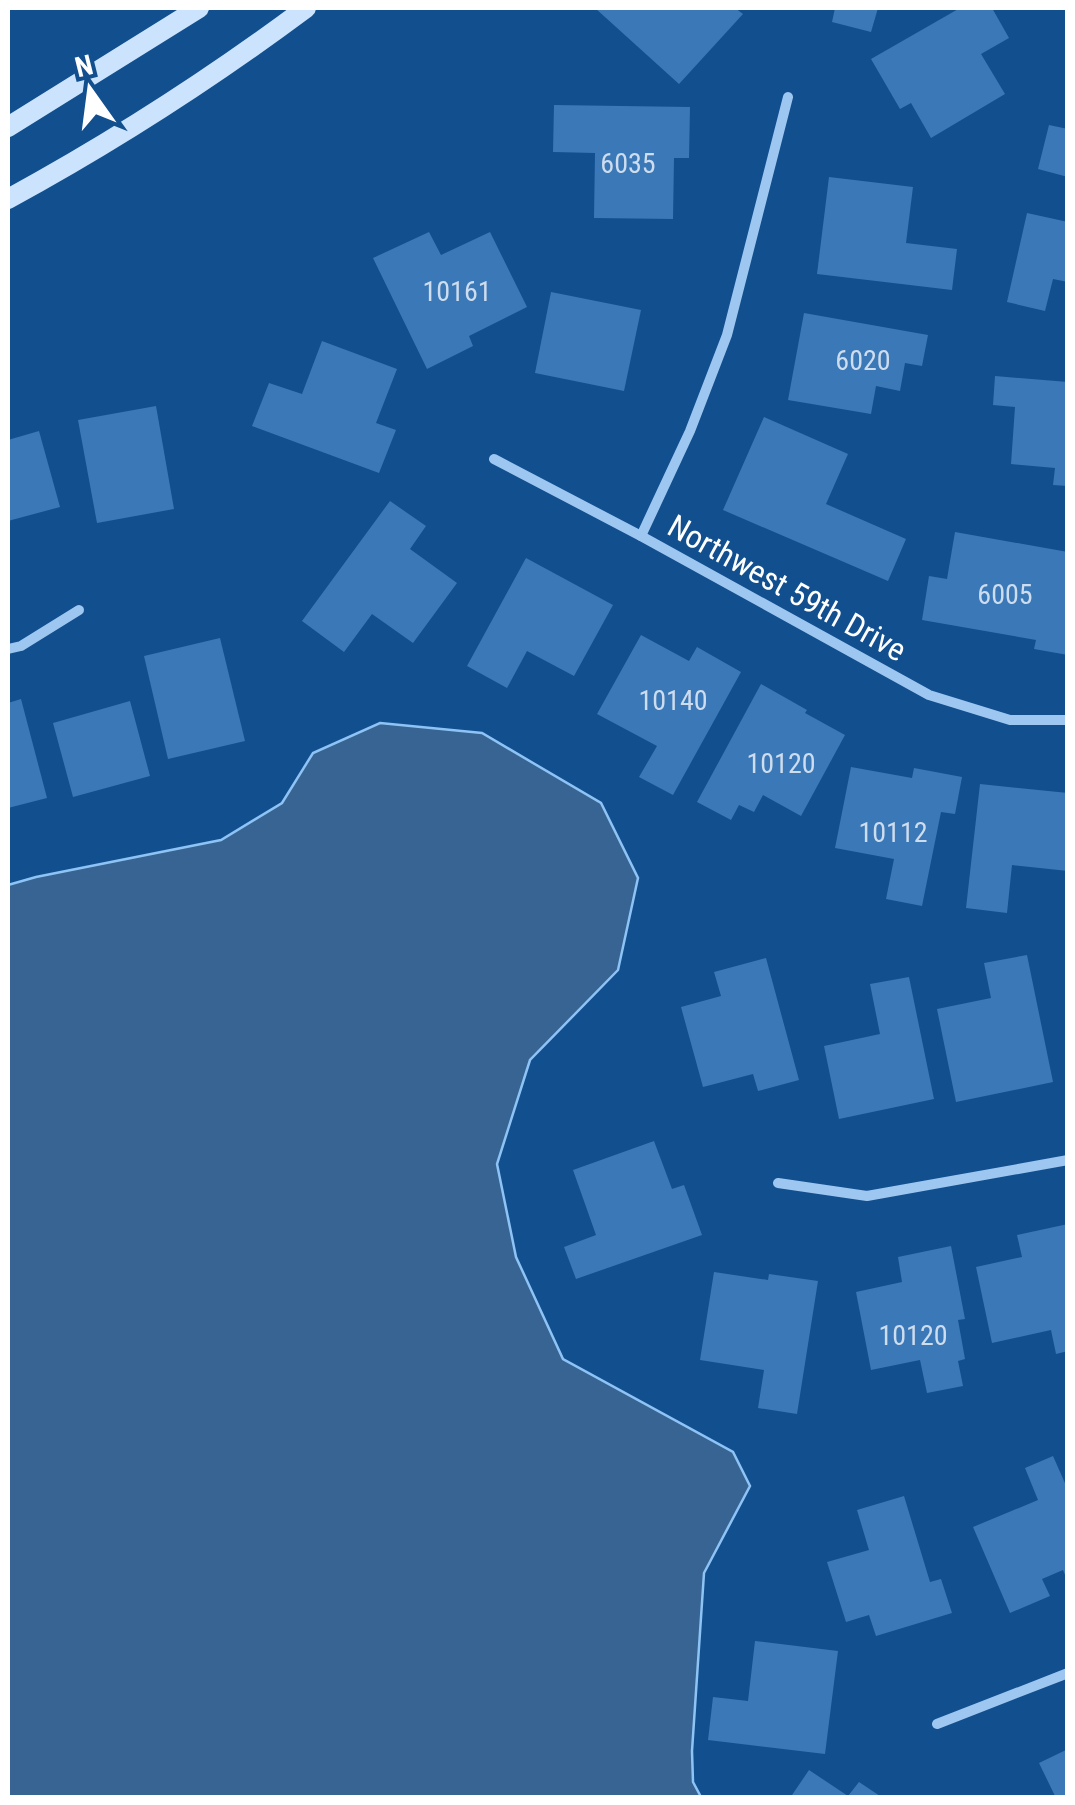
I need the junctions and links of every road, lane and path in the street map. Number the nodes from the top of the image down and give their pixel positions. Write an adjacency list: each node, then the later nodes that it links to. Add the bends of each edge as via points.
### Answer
1 (199, 8): 4 (street)
2 (306, 8): 5 (street, via 68,167)
3 (788, 97): 7 (street, via 727,334)
4 (8, 127)
5 (8, 199)
6 (494, 459): 7 (street, Northwest 59th Drive)
7 (641, 536): 10 (street, Northwest 59th Drive, via 928,696 1010,720)
8 (79, 610): 9 (street)
9 (8, 649)
10 (1068, 720)
11 (1068, 1160): 12 (street, via 867,1196)
12 (778, 1183)
13 (1068, 1672): 14 (street)
14 (937, 1724)

